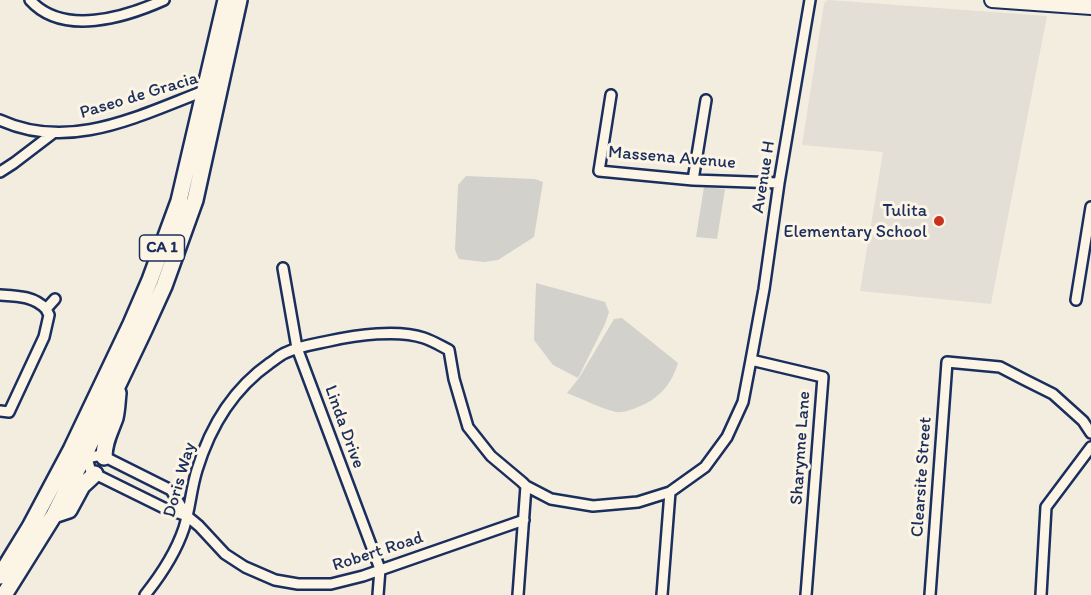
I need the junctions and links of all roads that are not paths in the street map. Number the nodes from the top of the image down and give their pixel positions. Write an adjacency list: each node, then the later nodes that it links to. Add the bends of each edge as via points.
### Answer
1 (30, 0): 2 (street, via 63,20 88,21 145,9)
2 (164, 0)
3 (226, 0): 8 (highway, CA 1)
4 (239, 0): 8 (highway, CA 1)
5 (810, 0): 15 (street, Avenue H)
6 (992, 0): 7 (main road)
7 (1091, 7)
8 (211, 91): 12 (street, Paseo de Gracia, via 107,127); 24 (highway, CA 1, via 195,200 164,286); 28 (highway, CA 1, via 165,241)
9 (611, 95): 14 (street, Massena Avenue, via 599,171)
10 (706, 100): 14 (street)
11 (0, 120): 12 (street, Paseo de Gracia)
12 (52, 134): 13 (street)
13 (0, 172)
14 (693, 180): 15 (street, Massena Avenue)
15 (779, 183): 23 (street, Avenue H)
16 (1091, 207): 20 (street)
17 (283, 268): 22 (street, Linda Drive)
18 (0, 295): 21 (street, via 29,298)
19 (55, 299): 21 (street)
20 (1076, 300)
21 (46, 309): 25 (street, via 49,315 44,337)
22 (297, 348): 31 (street, Doris Way, via 354,335 404,334 449,350 468,427 491,456); 34 (street, Doris Way, via 261,369 221,414 200,462); 36 (street, Linda Drive)
23 (751, 360): 32 (street, Doris Way, via 743,402 727,437 705,466); 43 (street, Sharynne Lane, via 823,377)
24 (119, 383): 28 (highway, CA 1); 29 (highway, via 117,409)
25 (5, 412)
26 (1091, 434): 44 (street, Clearsite Street, via 1083,421 1053,394 1000,367 947,362)
27 (1091, 447): 45 (street, via 1046,507)
28 (81, 455): 29 (street, Robert Road); 30 (street); 33 (highway, CA 1); 37 (highway, CA 1)
29 (104, 457): 30 (street); 34 (street, Robert Road, via 171,490)
30 (96, 474): 33 (highway, via 82,486 69,510); 34 (street, Robert Road)
31 (526, 486): 32 (street, Doris Way, via 551,499 593,506 638,502); 35 (street)
32 (670, 492): 42 (street)
33 (54, 515): 38 (highway, CA 1)
34 (187, 516): 36 (street, Robert Road, via 225,554 275,580 331,584); 39 (street, Doris Way, via 171,555)
35 (524, 520): 36 (street, Robert Road); 41 (street)
36 (380, 570): 40 (street, Linda Drive)
37 (0, 576)
38 (4, 595)
39 (145, 595)
40 (378, 595)
41 (519, 595)
42 (662, 595)
43 (806, 595)
44 (930, 595)
45 (1041, 595)

